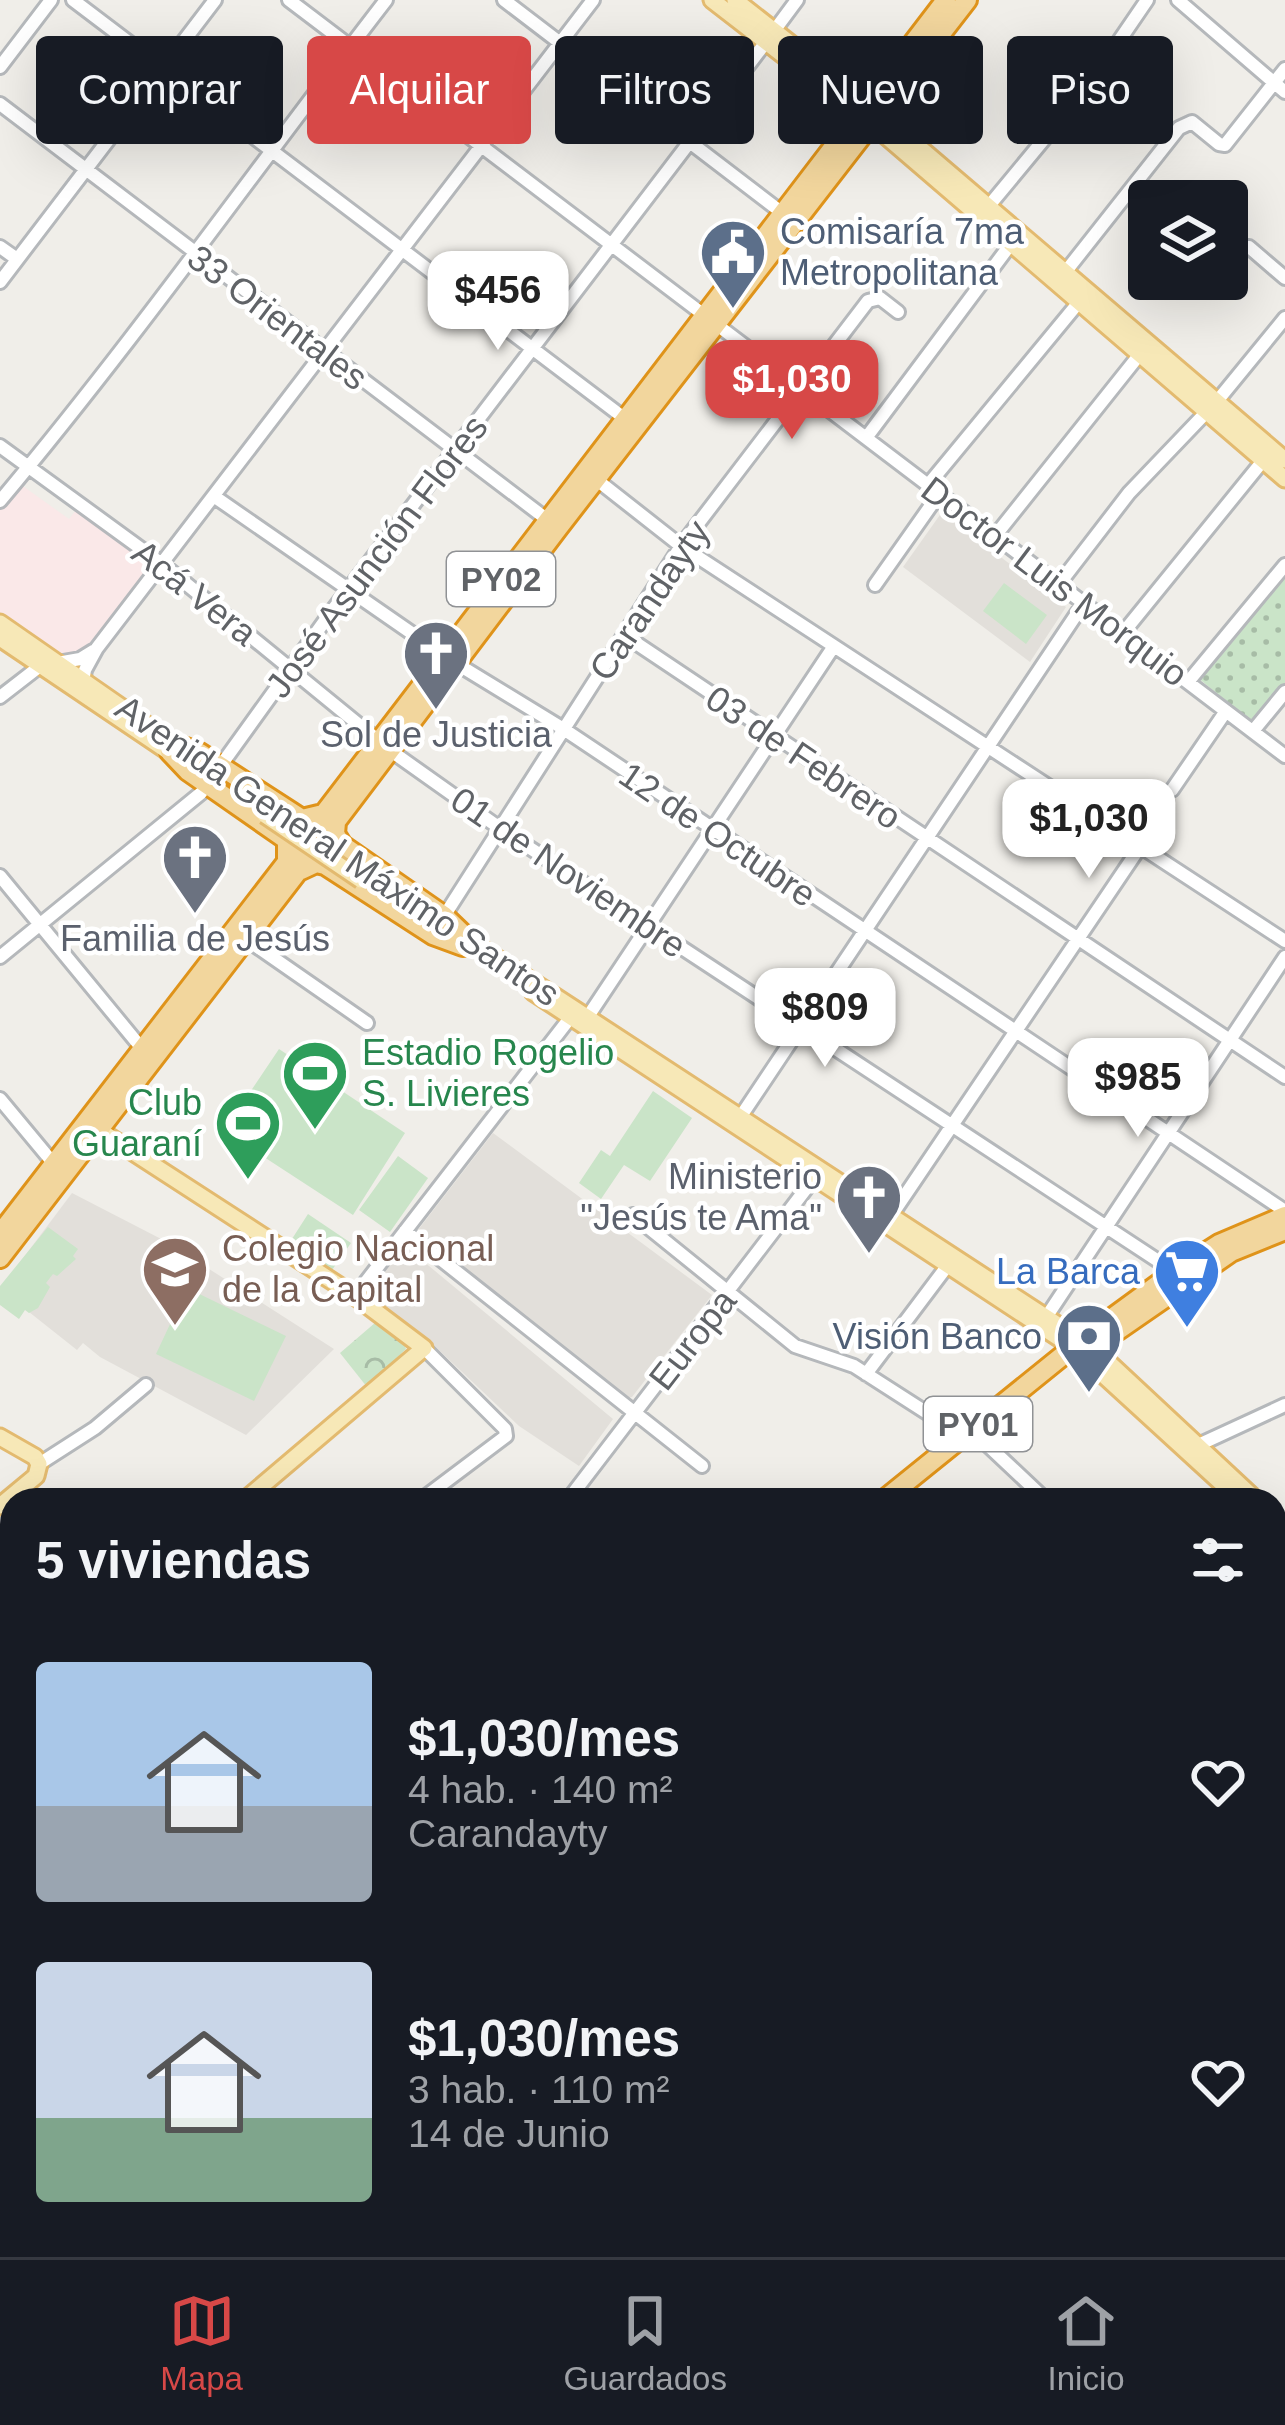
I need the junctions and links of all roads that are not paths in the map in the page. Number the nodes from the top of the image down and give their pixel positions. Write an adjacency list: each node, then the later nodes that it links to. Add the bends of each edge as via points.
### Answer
1 (51, 0): 27 (street)
2 (74, 0): 15 (street)
3 (215, 0): 16 (street)
4 (290, 0): 17 (street, Doctor Luis Morquio)
5 (386, 0): 18 (street)
6 (504, 0): 23 (street)
7 (592, 0): 19 (street)
8 (712, 0): 20 (main road)
9 (736, 0): 20 (main road)
10 (796, 0): 20 (street, José Asunción Flores)
11 (946, 0): 21 (highway, PY02)
12 (967, 0): 22 (highway, PY02)
13 (1147, 0): 42 (street)
14 (1178, 0): 29 (street)
15 (121, 36)
16 (187, 36)
17 (337, 36)
18 (358, 36)
19 (565, 36)
20 (770, 36): 24 (main road); 26 (street, José Asunción Flores)
21 (922, 36)
22 (936, 36)
23 (555, 38)
24 (778, 42)
25 (555, 49): 39 (street)
26 (754, 57)
27 (0, 67)
28 (1285, 69): 29 (street)
29 (1280, 87): 51 (street, via 1225,145 1192,122 1179,128)
30 (307, 103): 40 (street)
31 (0, 104): 41 (street, 33 Orientales)
32 (105, 144): 41 (street)
33 (263, 144): 40 (street)
34 (478, 144): 39 (street, Doctor Luis Morquio)
35 (688, 144): 45 (street, José Asunción Flores)
36 (690, 144): 43 (street)
37 (847, 144): 43 (highway, PY02)
38 (905, 144): 42 (main road)
39 (481, 146): 45 (street, Doctor Luis Morquio); 48 (street)
40 (271, 150): 48 (street); 49 (street)
41 (86, 169): 49 (street, 33 Orientales); 50 (street)
42 (984, 212): 44 (main road)
43 (789, 218): 57 (highway, PY02)
44 (1015, 238): 51 (main road); 64 (street)
45 (611, 245): 57 (street, Doctor Luis Morquio); 59 (street, José Asunción Flores)
46 (0, 247): 50 (street)
47 (1250, 247): 52 (street)
48 (401, 249): 59 (street); 60 (street)
49 (196, 254): 60 (street, 33 Orientales); 68 (street)
50 (17, 259): 53 (street)
51 (1060, 277): 54 (main road)
52 (1285, 278)
53 (0, 282)
54 (1083, 297): 58 (main road); 71 (street)
55 (898, 312): 61 (street, Carandayty, via 880,298 868,301)
56 (1285, 317): 62 (street)
57 (710, 320): 61 (street, Doctor Luis Morquio); 63 (highway, PY02)
58 (1144, 348): 62 (main road); 75 (street)
59 (532, 349): 63 (street); 66 (street, José Asunción Flores)
60 (325, 353): 66 (street, 33 Orientales); 72 (street)
61 (802, 389): 64 (street, Doctor Luis Morquio); 76 (street, Carandayty)
62 (1211, 406): 67 (main road); 79 (street)
63 (631, 423): 70 (highway, PY02); 74 (highway, PY02)
64 (866, 438): 71 (street, Doctor Luis Morquio)
65 (0, 446): 68 (street, Acá Vera)
66 (455, 449): 74 (street, 33 Orientales); 81 (street, José Asunción Flores)
67 (1274, 456): 69 (main road); 84 (street)
68 (28, 466): 73 (street); 77 (street, Acá Vera)
69 (1285, 479)
70 (597, 480): 74 (highway, PY02); 76 (street)
71 (933, 489): 75 (street, Doctor Luis Morquio); 80 (street)
72 (214, 497): 77 (street); 81 (street, 12 de Octubre)
73 (0, 501)
74 (553, 524): 89 (highway, PY02)
75 (995, 536): 79 (street, Doctor Luis Morquio)
76 (681, 546): 85 (street, Carandayty); 87 (street)
77 (162, 564): 88 (street); 91 (street, Acá Vera)
78 (1285, 566): 93 (street)
79 (1059, 584): 82 (street, Doctor Luis Morquio)
80 (875, 585)
81 (349, 589): 89 (street, 12 de Octubre); 91 (street, José Asunción Flores)
82 (1084, 603): 84 (street, Doctor Luis Morquio); 102 (street)
83 (0, 623): 90 (main road, Avenida General Máximo Santos)
84 (1123, 633): 93 (street, Doctor Luis Morquio)
85 (624, 635): 98 (street, Carandayty); 100 (street, 03 de Febrero)
86 (0, 641): 90 (main road, Avenida General Máximo Santos); 92 (street, via 21,666)
87 (834, 646): 100 (street); 102 (street)
88 (97, 648): 90 (street); 94 (street)
89 (449, 658): 98 (street, 12 de Octubre); 101 (highway, PY02)
90 (48, 664): 92 (street); 94 (main road, Avenida General Máximo Santos)
91 (292, 668): 101 (street, Acá Vera); 105 (street, José Asunción Flores)
92 (20, 680): 96 (street)
93 (1188, 682): 97 (street, Doctor Luis Morquio)
94 (82, 687): 103 (main road, Avenida General Máximo Santos)
95 (1285, 692): 99 (street)
96 (0, 698)
97 (1226, 711): 99 (street, Doctor Luis Morquio); 106 (street)
98 (562, 728): 108 (street, Carandayty); 109 (street, 12 de Octubre)
99 (1253, 731): 104 (street, Doctor Luis Morquio)
100 (775, 738): 109 (street); 110 (street, 03 de Febrero)
101 (385, 746): 107 (highway, PY02); 108 (street, 01 de Noviembre)
102 (988, 746): 110 (street); 111 (street)
103 (173, 748): 105 (highway)
104 (1285, 756)
105 (213, 775): 107 (highway); 113 (highway, via 287,840); 115 (main road, Avenida General Máximo Santos, bridge); 117 (street, José Asunción Flores)
106 (1172, 790)
107 (324, 825): 116 (highway)
108 (501, 829): 116 (street, Carandayty); 118 (street, 01 de Noviembre)
109 (713, 829): 118 (street); 119 (street, 12 de Octubre)
110 (927, 838): 119 (street); 121 (street, 03 de Febrero)
111 (1140, 848): 121 (street); 122 (street)
112 (306, 849): 113 (highway)
113 (292, 867): 120 (highway); 123 (highway, via 325,865 433,934); 131 (highway)
114 (0, 876): 117 (street)
115 (416, 911): 116 (main road, Avenida General Máximo Santos); 123 (main road, Avenida General Máximo Santos)
116 (442, 919): 123 (highway)
117 (40, 924): 124 (street, José Asunción Flores); 131 (street)
118 (648, 925): 126 (street); 128 (street, 01 de Noviembre)
119 (863, 932): 128 (street); 129 (street, 12 de Octubre)
120 (246, 938): 127 (street); 131 (highway)
121 (1077, 940): 129 (street); 130 (street, 03 de Febrero)
122 (1285, 941)
123 (465, 943): 126 (main road, Avenida General Máximo Santos)
124 (0, 957)
125 (1285, 957): 130 (street)
126 (579, 1017): 134 (main road, Avenida General Máximo Santos); 145 (street)
127 (367, 1023)
128 (800, 1025): 134 (street); 135 (street, 01 de Noviembre)
129 (1015, 1032): 135 (street); 137 (street, 12 de Octubre)
130 (1229, 1040): 132 (street, 03 de Febrero); 137 (street)
131 (147, 1054): 136 (highway); 138 (highway)
132 (1285, 1077)
133 (0, 1100): 138 (street)
134 (738, 1121): 139 (main road, Avenida General Máximo Santos); 142 (main road, Avenida General Máximo Santos)
135 (952, 1125): 142 (street); 143 (street, 01 de Noviembre)
136 (99, 1130): 147 (highway); 151 (main road)
137 (1169, 1131): 140 (street, 12 de Octubre); 143 (street)
138 (54, 1164): 146 (highway)
139 (815, 1177): 142 (main road, Avenida General Máximo Santos); 150 (street, Europa)
140 (1285, 1214): 149 (highway, PY01)
141 (633, 1215): 150 (street)
142 (889, 1219): 148 (main road, Avenida General Máximo Santos); 152 (main road, Avenida General Máximo Santos)
143 (1106, 1227): 149 (street, 01 de Noviembre); 152 (street)
144 (1285, 1230): 154 (highway, PY01, via 1232,1252)
145 (405, 1231): 151 (street); 158 (street)
146 (0, 1234)
147 (0, 1258)
148 (949, 1265): 154 (main road, Avenida General Máximo Santos); 155 (street)
149 (1175, 1273): 154 (highway, PY01)
150 (730, 1290): 155 (street, via 795,1346); 158 (street, Europa)
151 (355, 1296): 153 (main road)
152 (1047, 1316): 154 (main road, Avenida General Máximo Santos)
153 (424, 1348): 165 (main road); 166 (street, via 506,1436)
154 (1083, 1348): 160 (highway, PY01); 161 (main road, Avenida General Máximo Santos)
155 (866, 1374): 160 (street)
156 (146, 1385): 162 (street)
157 (1285, 1405): 161 (street)
158 (633, 1415): 163 (street); 167 (street, Europa)
159 (0, 1437): 162 (main road)
160 (971, 1437): 168 (highway, PY01); 169 (highway, PY01); 170 (street)
161 (1192, 1448): 171 (main road, Avenida General Máximo Santos); 172 (main road, Avenida General Máximo Santos)
162 (39, 1464): 164 (main road)
163 (702, 1466)
164 (21, 1488)
165 (259, 1488)
166 (437, 1488)
167 (577, 1488)
168 (901, 1488)
169 (915, 1488)
170 (1032, 1488)
171 (1229, 1488)
172 (1241, 1488)

